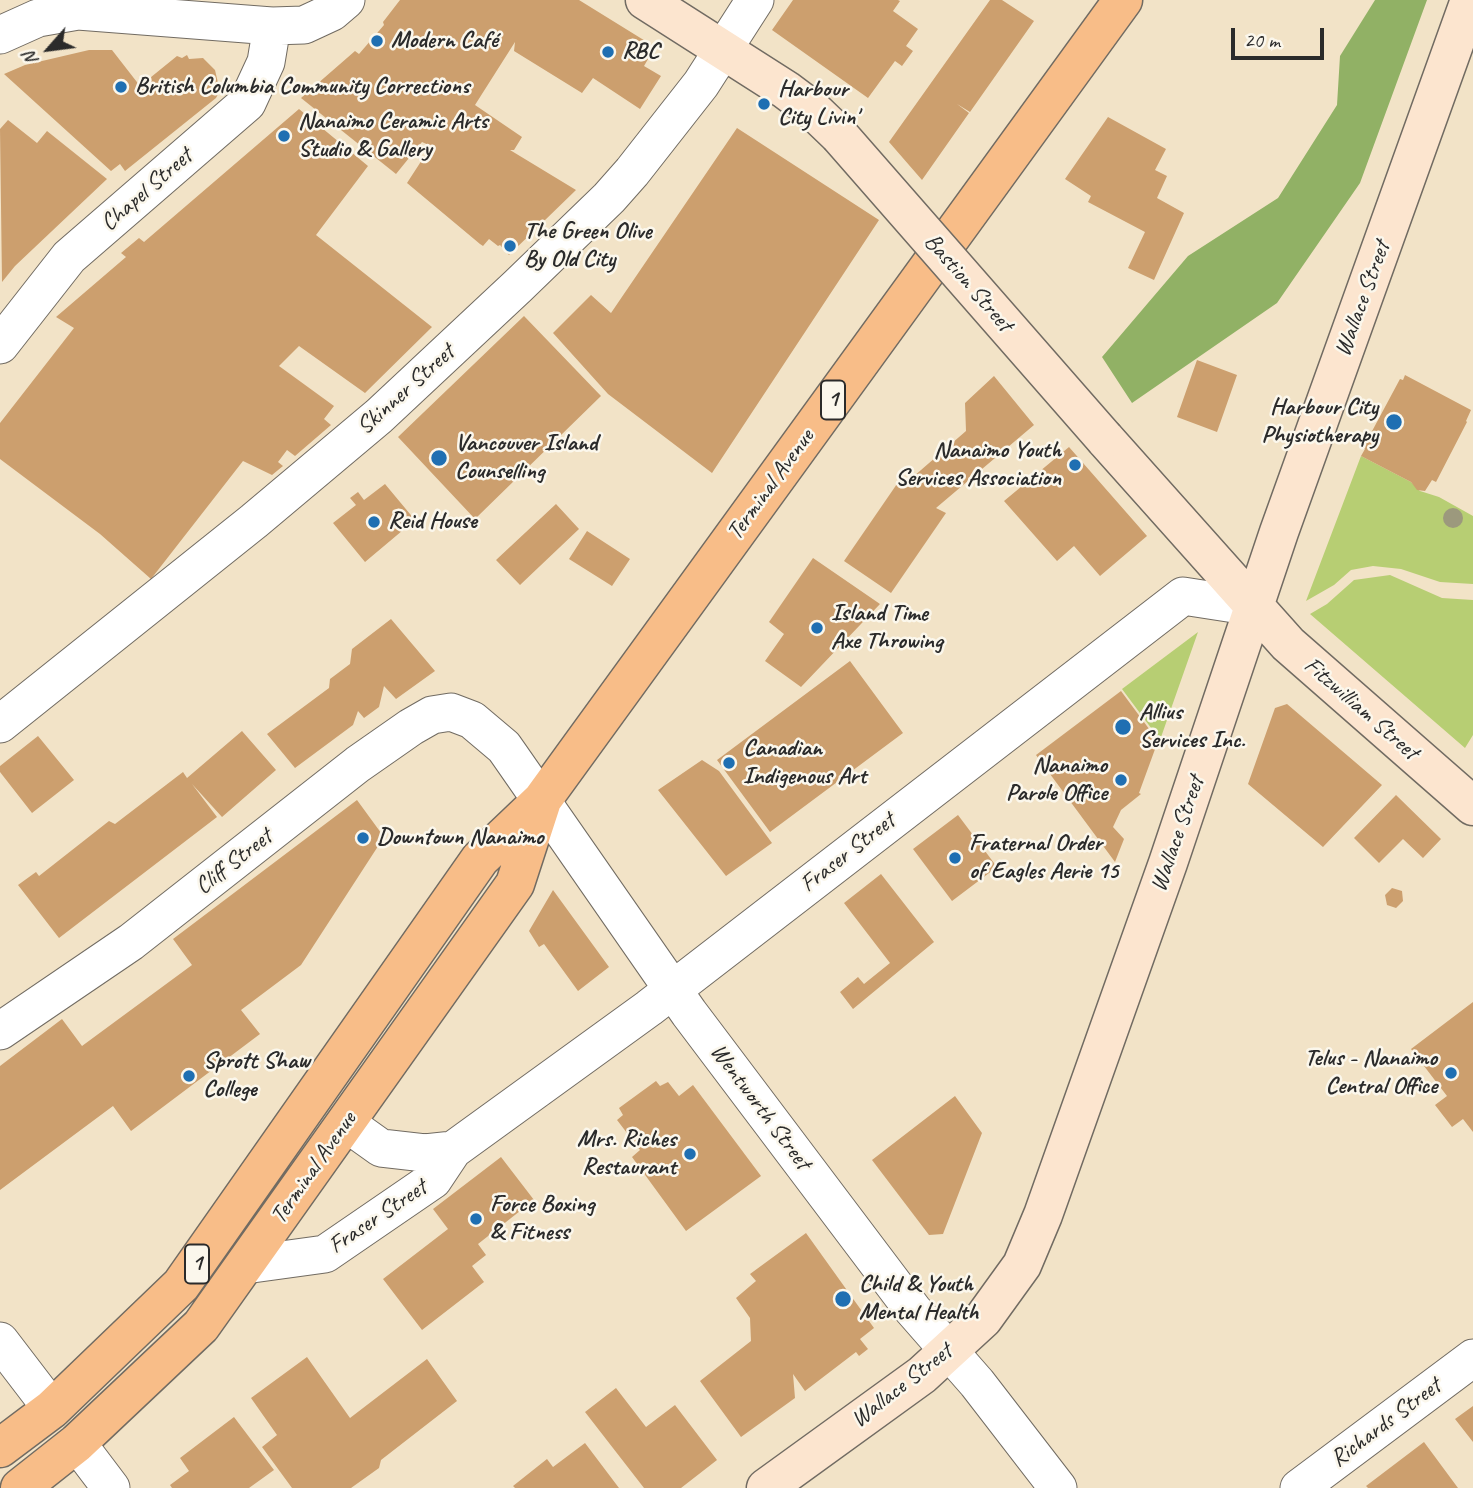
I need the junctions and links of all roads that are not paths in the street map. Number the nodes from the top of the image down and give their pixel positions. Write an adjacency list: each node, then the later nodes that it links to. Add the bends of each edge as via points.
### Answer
1 (645, 0): 8 (street, Bastion Street)
2 (755, 0): 8 (street, Skinner Street)
3 (1123, 0): 13 (highway, Terminal Avenue / 1)
4 (1471, 0): 10 (street, Wallace Street)
5 (336, 8): 6 (street, via 304,25)
6 (272, 26): 7 (street, via 78,11 38,18); 9 (street, Chapel Street, via 266,62 247,103 69,257)
7 (0, 36)
8 (722, 48): 10 (street, Bastion Street, bridge, via 786,90 839,135); 12 (street, Skinner Street, via 701,84 632,172 530,274 369,424)
9 (0, 345)
10 (1254, 607): 14 (street, Fitzwilliam Street, via 1288,644); 15 (street, Fraser Street, via 1182,596); 21 (street, Wallace Street, via 1034,1240 1003,1294)
11 (472, 720): 13 (street, Wentworth Street, via 504,747); 16 (street, Cliff Street, via 451,712 432,715 411,727 131,942)
12 (0, 724)
13 (542, 800): 15 (street, Wentworth Street); 17 (highway, Terminal Avenue / 1, via 515,884); 23 (highway, Terminal Avenue / 1, via 480,859 181,1285)
14 (1473, 806)
15 (671, 989): 18 (street, Fraser Street); 21 (street, Wentworth Street, via 913,1310)
16 (0, 1031)
17 (346, 1123): 18 (street, Fraser Street, via 381,1148 425,1153); 19 (highway, Terminal Avenue / 1)
18 (453, 1150): 19 (street, Fraser Street, via 433,1180 326,1255)
19 (245, 1265): 24 (highway, Terminal Avenue / 1, via 201,1326)
20 (0, 1341): 23 (street)
21 (949, 1350): 28 (street, Wallace Street); 29 (street, Wentworth Street)
22 (1473, 1359): 30 (street, Richards Street)
23 (52, 1409): 25 (highway, Terminal Avenue / 1)
24 (77, 1443): 26 (highway, Terminal Avenue / 1); 27 (street)
25 (0, 1448)
26 (20, 1488)
27 (111, 1488)
28 (766, 1488)
29 (1058, 1488)
30 (1299, 1488)

